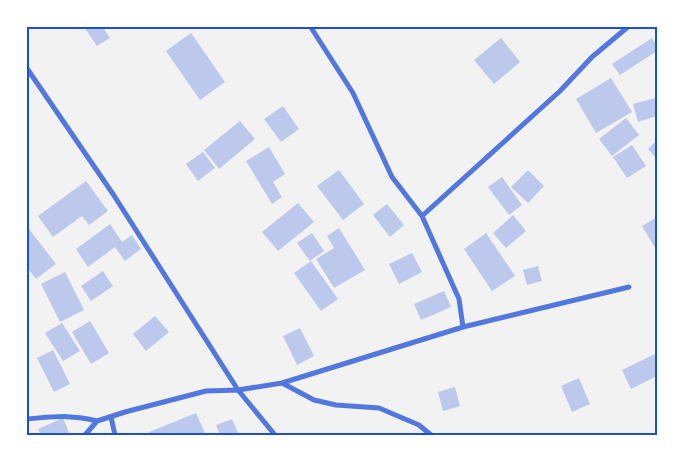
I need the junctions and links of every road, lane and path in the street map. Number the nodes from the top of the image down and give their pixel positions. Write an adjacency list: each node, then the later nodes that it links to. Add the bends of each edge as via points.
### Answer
1 (310, 26): 4 (street, via 353,92 392,177)
2 (629, 26): 4 (street)
3 (26, 67): 8 (street, via 113,194)
4 (422, 216): 6 (street, via 459,299)
5 (629, 287): 6 (street)
6 (463, 327): 7 (street)
7 (282, 383): 8 (street); 15 (street, via 314,400 379,408 419,425)
8 (238, 390): 9 (street, via 206,391); 14 (street)
9 (111, 417): 11 (street); 13 (street)
10 (26, 419): 11 (street, via 80,416)
11 (98, 422): 12 (street)
12 (85, 435)
13 (115, 435)
14 (275, 435)
15 (431, 435)

